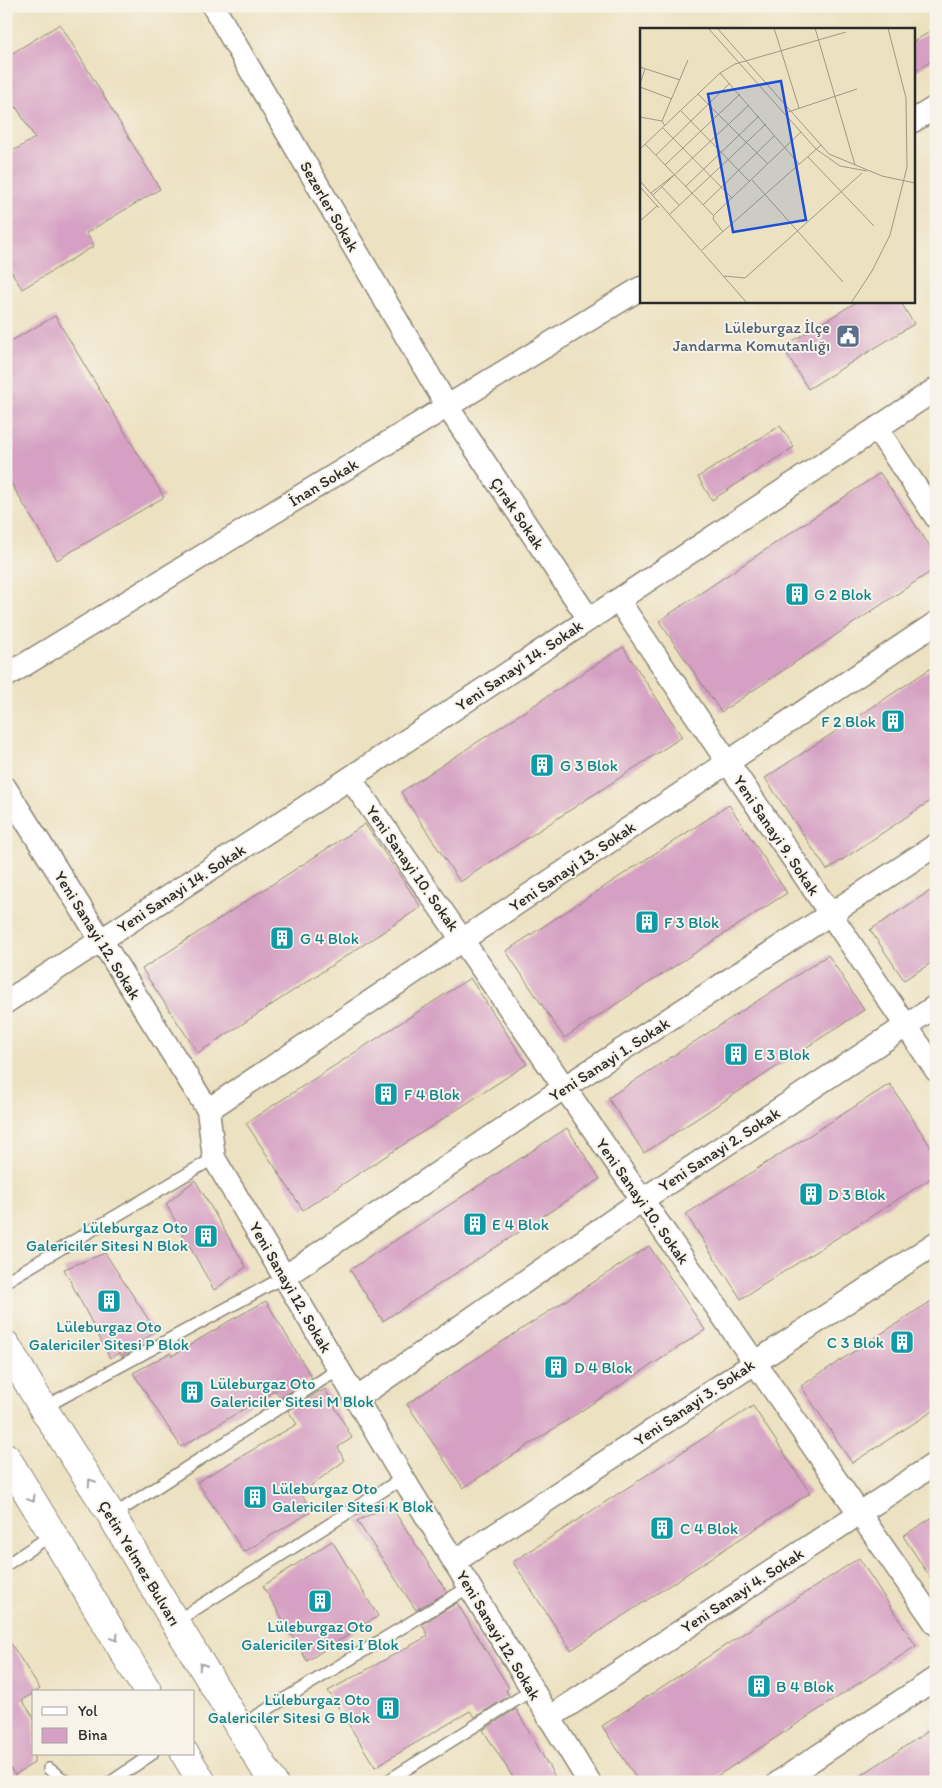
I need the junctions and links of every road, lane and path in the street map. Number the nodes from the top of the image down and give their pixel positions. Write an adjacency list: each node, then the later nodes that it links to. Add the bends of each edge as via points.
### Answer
1 (213, 6): 6 (street, Sezerler Sokak)
2 (936, 107): 3 (street)
3 (914, 120)
4 (640, 289): 6 (street, İnan Sokak)
5 (936, 389): 7 (street, Yeni Sanayi 14. Sokak)
6 (447, 406): 10 (street, Çırak Sokak); 12 (street, İnan Sokak)
7 (877, 428): 8 (street); 9 (street, Yeni Sanayi 14. Sokak)
8 (936, 517)
9 (618, 600): 10 (street, Yeni Sanayi 14. Sokak); 13 (street, Yeni Sanayi 9. Sokak)
10 (589, 619): 14 (street, Yeni Sanayi 14. Sokak)
11 (936, 623): 13 (street, Yeni Sanayi 13. Sokak)
12 (6, 676)
13 (728, 762): 17 (street, Yeni Sanayi 9. Sokak); 19 (street, Yeni Sanayi 13. Sokak)
14 (350, 778): 18 (street, Yeni Sanayi 14. Sokak); 19 (street, Yeni Sanayi 10. Sokak)
15 (6, 789): 18 (street, Yeni Sanayi 12. Sokak)
16 (936, 846): 17 (street, Yeni Sanayi 1. Sokak)
17 (831, 914): 22 (street, Yeni Sanayi 9. Sokak); 24 (street, Yeni Sanayi 1. Sokak)
18 (102, 939): 20 (street, Yeni Sanayi 14. Sokak); 25 (street, Yeni Sanayi 12. Sokak)
19 (462, 940): 24 (street, Yeni Sanayi 10. Sokak); 25 (street, Yeni Sanayi 13. Sokak)
20 (6, 1002)
21 (936, 1006): 22 (street, Yeni Sanayi 2. Sokak)
22 (906, 1026): 23 (street, Yeni Sanayi 9. Sokak); 27 (street, Yeni Sanayi 2. Sokak)
23 (936, 1070)
24 (565, 1087): 27 (street, Yeni Sanayi 10. Sokak); 29 (street, Yeni Sanayi 1. Sokak)
25 (208, 1110): 26 (street, Yeni Sanayi 12. Sokak)
26 (214, 1158): 29 (street, Yeni Sanayi 12. Sokak); 30 (lane)
27 (642, 1200): 32 (street, Yeni Sanayi 10. Sokak); 35 (street, Yeni Sanayi 2. Sokak)
28 (936, 1243): 32 (street, Yeni Sanayi 3. Sokak)
29 (284, 1277): 33 (street, Yeni Sanayi 12. Sokak); 36 (lane)
30 (6, 1281)
31 (6, 1345): 34 (street, Çetin Yelmez Bulvarı)
32 (754, 1362): 40 (street, Yeni Sanayi 10. Sokak); 43 (street, Yeni Sanayi 3. Sokak)
33 (338, 1369): 35 (street, Yeni Sanayi 12. Sokak); 41 (lane)
34 (13, 1372): 36 (street, Çetin Yelmez Bulvarı)
35 (356, 1399): 39 (street, Yeni Sanayi 12. Sokak)
36 (44, 1408): 41 (street, Çetin Yelmez Bulvarı, one-way to 36)
37 (6, 1457): 42 (street, one-way to 42)
38 (936, 1463): 40 (street, Yeni Sanayi 4. Sokak)
39 (403, 1478): 43 (street, Yeni Sanayi 12. Sokak); 46 (lane)
40 (859, 1513): 47 (street, Yeni Sanayi 10. Sokak); 51 (street, Yeni Sanayi 4. Sokak)
41 (112, 1516): 46 (street, Çetin Yelmez Bulvarı)
42 (53, 1534): 44 (lane); 49 (street, one-way to 49)
43 (454, 1562): 45 (street, Yeni Sanayi 12. Sokak)
44 (6, 1565)
45 (469, 1587): 50 (street, Yeni Sanayi 12. Sokak); 52 (lane)
46 (175, 1622): 52 (street, Çetin Yelmez Bulvarı, one-way to 46)
47 (936, 1624)
48 (936, 1678): 62 (street)
49 (147, 1690)
50 (532, 1690): 51 (street, Yeni Sanayi 12. Sokak); 60 (lane)
51 (549, 1718): 61 (street, Yeni Sanayi 12. Sokak)
52 (240, 1726): 59 (street, Çetin Yelmez Bulvarı)
53 (149, 1756): 57 (lane)
54 (186, 1756): 58 (street)
55 (49, 1769): 56 (lane)
56 (67, 1782)
57 (111, 1782)
58 (202, 1782)
59 (274, 1782)
60 (386, 1782)
61 (588, 1782)
62 (779, 1782)

